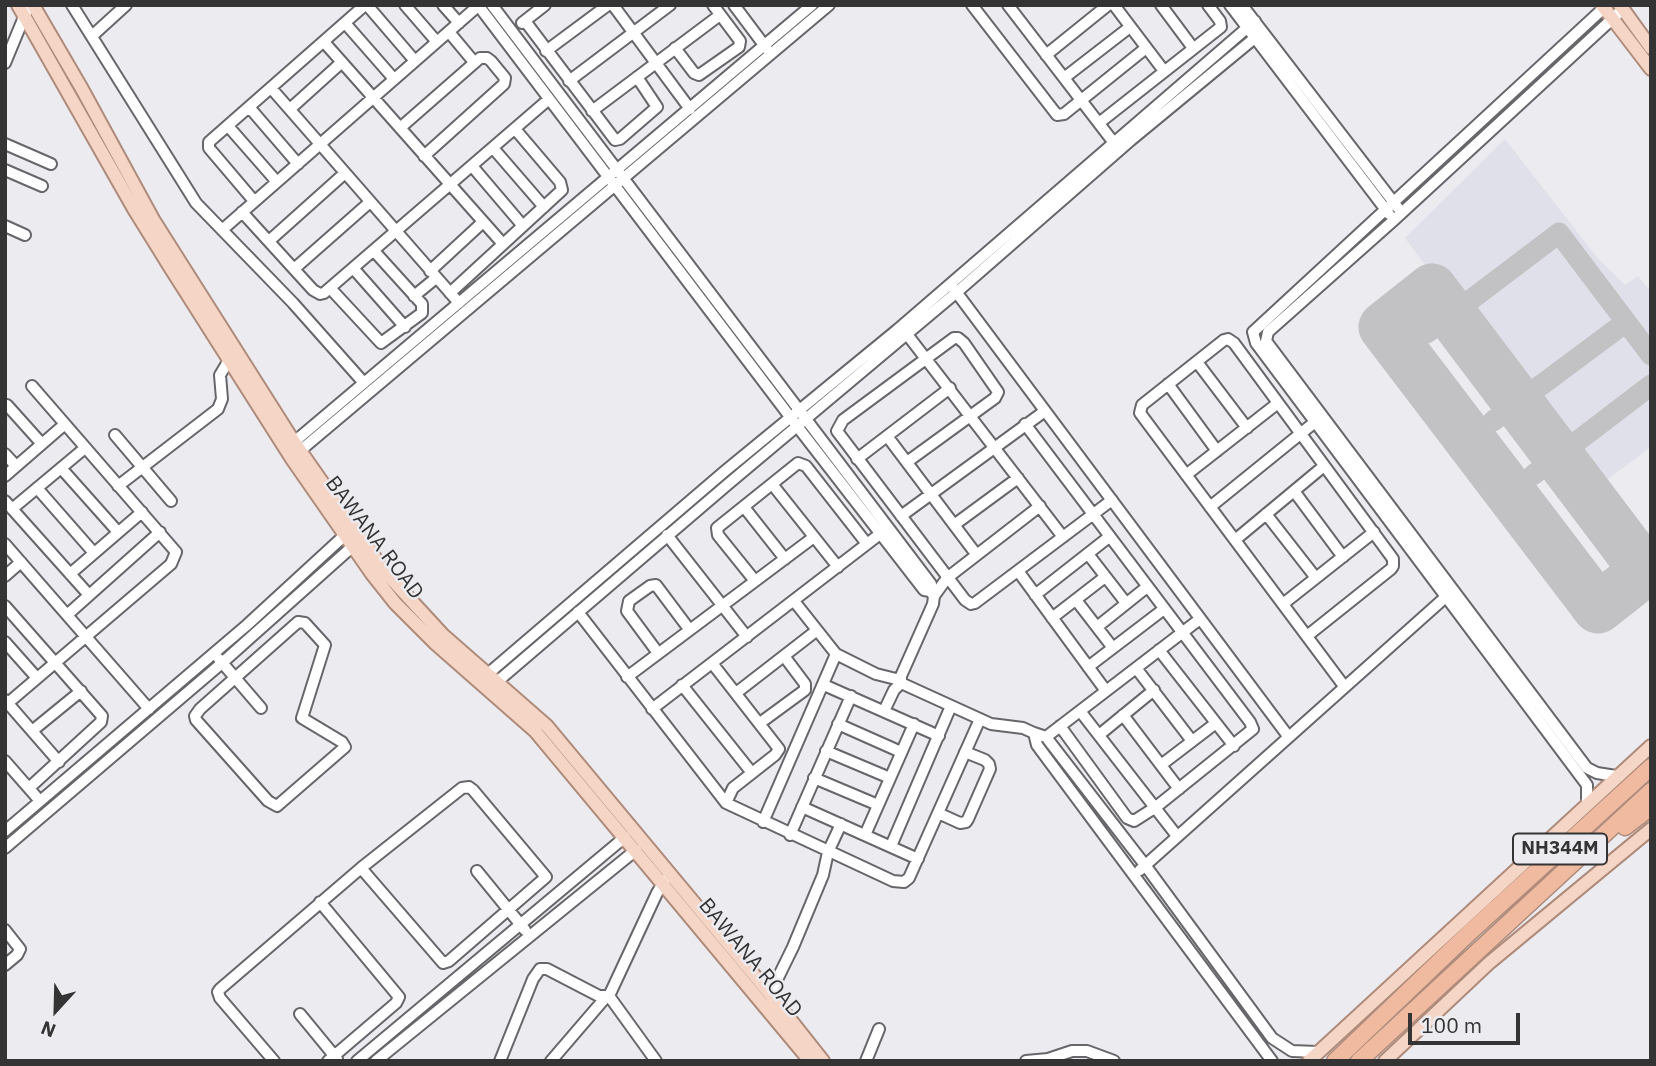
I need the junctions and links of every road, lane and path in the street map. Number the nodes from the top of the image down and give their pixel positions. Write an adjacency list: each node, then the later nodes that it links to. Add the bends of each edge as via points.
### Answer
1 (72, 5): 34 (street)
2 (126, 5): 34 (street)
3 (366, 5): 27 (street); 44 (street)
4 (405, 5): 36 (street)
5 (443, 5): 28 (street)
6 (492, 5): 32 (street)
7 (610, 5): 33 (street); 42 (street)
8 (670, 5): 33 (street)
9 (734, 5): 41 (street)
10 (813, 5): 41 (street)
11 (829, 5): 41 (street)
12 (972, 5): 58 (street, via 1054,113 1060,116)
13 (1008, 5): 43 (street)
14 (1108, 5): 43 (street)
15 (1114, 5): 29 (street)
16 (1161, 5): 39 (street)
17 (1208, 5): 39 (street, via 1221,27)
18 (1230, 5): 30 (street)
19 (1242, 5): 30 (street)
20 (478, 6): 28 (street); 57 (street)
21 (539, 7): 26 (street)
22 (1622, 7): 24 (street); 40 (main road)
23 (26, 8): 48 (street); 106 (main road, BAWANA ROAD, via 134,209); 125 (main road, BAWANA ROAD, via 88,100 154,221)
24 (1606, 9): 49 (main road); 85 (street)
25 (717, 10): 37 (street); 37 (street, via 740,45 703,74 694,73)
26 (525, 21): 32 (street); 42 (street)
27 (345, 23): 35 (street); 53 (street)
28 (459, 23): 31 (street)
29 (1130, 27): 38 (street); 52 (street)
30 (1254, 30): 67 (street); 85 (street); 99 (street)
31 (449, 32): 36 (street); 46 (street)
32 (512, 32): 77 (street)
33 (634, 33): 47 (street); 54 (street)
34 (92, 36): 89 (street, via 196,203)
35 (324, 41): 45 (street); 55 (street)
36 (437, 43): 44 (street)
37 (675, 48): 47 (street)
38 (1146, 48): 50 (street); 58 (street)
39 (1193, 48): 50 (street)
40 (1651, 48)
41 (768, 50): 61 (street); 77 (street)
42 (547, 51): 54 (street)
43 (1046, 55): 52 (street)
44 (415, 61): 53 (street)
45 (342, 62): 56 (street); 60 (street)
46 (474, 62): 65 (street); 71 (street, via 488,58 505,82)
47 (655, 62): 51 (street); 61 (street)
48 (5, 63)
49 (1651, 69)
50 (1164, 71): 63 (street)
51 (637, 77): 62 (street); 62 (street, via 657,107 620,139 612,138)
52 (1064, 78): 58 (street)
53 (394, 79): 56 (street)
54 (569, 81): 62 (street)
55 (271, 88): 59 (street); 60 (street)
56 (373, 98): 65 (street); 69 (street)
57 (549, 99): 66 (street); 77 (street)
58 (1082, 100): 63 (street)
59 (248, 107): 64 (street); 73 (street)
60 (290, 109): 69 (street)
61 (690, 109): 77 (street)
62 (592, 111)
63 (1098, 122): 67 (street)
64 (228, 126): 78 (street); 81 (street, via 209,142 209,148)
65 (400, 128): 71 (street)
66 (515, 129): 70 (street); 83 (street, via 562,186)
67 (1114, 143): 99 (street)
68 (5, 144): 72 (street)
69 (320, 144): 73 (street); 76 (street)
70 (493, 148): 74 (street); 83 (street)
71 (424, 156): 79 (street)
72 (51, 164)
73 (298, 164): 78 (street)
74 (471, 166): 79 (street); 88 (street)
75 (5, 170): 80 (street)
76 (345, 173): 82 (street); 92 (street)
77 (616, 179): 102 (street); 116 (street); 125 (street)
78 (277, 182): 81 (street)
79 (450, 185): 86 (street); 90 (street)
80 (42, 186)
81 (254, 201): 84 (street)
82 (370, 202): 90 (street); 96 (street)
83 (544, 208): 88 (street)
84 (242, 212): 89 (street); 92 (street)
85 (1394, 212): 117 (street, via 1254,332 1256,343); 183 (street, via 1268,332 1266,341)
86 (483, 222): 93 (street); 97 (street)
87 (5, 226): 91 (street)
88 (523, 226): 93 (street)
89 (222, 230): 108 (street)
90 (396, 232): 94 (street); 97 (street)
91 (25, 234)
92 (269, 241): 96 (street)
93 (503, 244): 100 (street)
94 (374, 251): 95 (street); 101 (street)
95 (354, 268): 98 (street); 103 (street)
96 (294, 269): 98 (street, via 316,293)
97 (433, 274): 100 (street); 101 (street)
98 (330, 288): 103 (street, via 378,341 384,342)
99 (954, 288): 104 (street); 114 (street); 116 (street)
100 (450, 293): 102 (street)
101 (414, 296): 103 (street, via 424,310)
102 (459, 303): 108 (street)
103 (405, 327)
104 (906, 333): 105 (street); 116 (street)
105 (927, 358): 111 (street); 115 (street, via 954,338 964,343 999,392); 130 (street, via 839,423 838,435)
106 (229, 360): 134 (street, via 220,375 218,408); 159 (main road, BAWANA ROAD)
107 (1197, 362): 109 (street); 112 (street, via 1224,340 1231,340); 120 (street)
108 (364, 383): 125 (street)
109 (1168, 384): 128 (street); 136 (street, via 1139,410)
110 (32, 386): 118 (street)
111 (950, 388): 115 (street); 123 (street)
112 (1278, 403): 120 (street); 121 (street)
113 (7, 405): 124 (street)
114 (1045, 411): 119 (street); 144 (street)
115 (971, 415): 126 (street); 131 (street)
116 (798, 418): 158 (street); 160 (street); 184 (street, via 931,584); 221 (street)
117 (1315, 422): 121 (street); 183 (street)
118 (65, 424): 124 (street); 127 (street)
119 (1025, 424): 126 (street); 152 (street)
120 (1247, 428): 128 (street)
121 (1301, 434): 133 (street); 149 (street)
122 (115, 435): 134 (street)
123 (887, 436): 130 (street); 131 (street)
124 (42, 444): 132 (street)
125 (298, 446): 221 (main road, BAWANA ROAD, via 391,580)
126 (995, 447): 138 (street); 143 (street)
127 (85, 448): 135 (street); 140 (street)
128 (1217, 451): 136 (street)
129 (5, 454): 132 (street)
130 (858, 459): 153 (street)
131 (907, 462): 143 (street)
132 (16, 466): 137 (street)
133 (1324, 466): 142 (street); 157 (street)
134 (142, 467): 140 (street); 145 (street)
135 (61, 468): 141 (street); 155 (street)
136 (1186, 475): 149 (street)
137 (5, 476)
138 (1018, 478): 147 (street); 154 (street)
139 (772, 484): 148 (street); 161 (street); 166 (street, via 798,463 806,466)
140 (118, 486): 150 (street)
141 (37, 488): 146 (street); 168 (street)
142 (1294, 491): 151 (street); 171 (street)
143 (931, 495): 153 (street); 154 (street)
144 (1112, 500): 152 (street); 197 (street)
145 (171, 501)
146 (9, 505): 176 (street)
147 (1040, 506): 162 (street); 169 (street)
148 (744, 507): 172 (street); 181 (street, via 716,531)
149 (1210, 507): 164 (street)
150 (142, 512): 155 (street); 156 (street)
151 (1266, 514): 164 (street); 180 (street)
152 (1093, 515): 162 (street); 163 (street)
153 (901, 516): 179 (street)
154 (954, 525): 169 (street)
155 (118, 532): 168 (street)
156 (160, 532): 185 (street); 202 (street, via 176,552 175,558)
157 (1374, 532): 171 (street); 203 (street, via 1394,566)
158 (880, 534): 166 (street); 184 (street)
159 (345, 535): 167 (main road, BAWANA ROAD); 208 (street)
160 (667, 535): 192 (street); 194 (street)
161 (814, 537): 172 (street); 174 (street)
162 (1063, 537): 175 (street)
163 (1109, 537): 170 (street); 182 (street)
164 (1235, 540): 190 (street)
165 (5, 544): 173 (street)
166 (867, 544): 174 (street)
167 (353, 546): 213 (street); 221 (main road, BAWANA ROAD, via 395,603 436,644)
168 (94, 553): 176 (street)
169 (976, 554): 179 (street)
170 (1088, 554): 178 (street); 186 (street)
171 (1343, 557): 180 (street)
172 (785, 559): 181 (street)
173 (21, 562): 177 (street); 195 (street)
174 (838, 567): 188 (street)
175 (1018, 571): 179 (street, via 971,604); 186 (street)
176 (69, 574): 185 (street)
177 (5, 576)
178 (1105, 577): 187 (street); 189 (street)
179 (947, 578): 184 (street)
180 (1315, 578): 190 (street)
181 (755, 581): 192 (street)
182 (1147, 586): 189 (street); 193 (street)
183 (1450, 593): 224 (street); 261 (street, via 1587,768); 269 (street, via 1587,785)
184 (932, 594): 220 (street, via 933,604)
185 (89, 595): 195 (street)
186 (1035, 595): 196 (street)
187 (1076, 600): 196 (street); 198 (street)
188 (794, 601): 200 (street); 204 (street)
189 (1126, 603): 198 (street)
190 (1283, 604): 203 (street)
191 (5, 606): 212 (street)
192 (722, 606): 199 (street); 204 (street)
193 (1164, 609): 201 (street); 206 (street)
194 (578, 612): 217 (street); 221 (street)
195 (67, 615): 202 (street)
196 (1052, 618): 215 (street)
197 (1200, 619): 201 (street); 248 (street)
198 (1097, 627): 206 (street)
199 (689, 629): 209 (street); 209 (street, via 656,585 629,601 627,611)
200 (816, 631): 210 (street); 211 (street)
201 (1182, 633): 207 (street); 251 (street, via 1253,727)
202 (86, 636): 212 (street); 233 (street)
203 (1307, 636): 224 (street)
204 (747, 637): 214 (street)
205 (5, 642): 218 (street)
206 (1113, 648): 215 (street)
207 (1159, 650): 216 (street); 240 (street)
208 (214, 653): 213 (street); 233 (street)
209 (658, 653): 217 (street)
210 (836, 654): 220 (street); 223 (street)
211 (784, 656): 228 (street); 239 (street, via 805,690)
212 (56, 662): 218 (street); 225 (street)
213 (222, 663): 219 (street); 284 (street)
214 (712, 663): 222 (street); 228 (street)
215 (1088, 667): 226 (street)
216 (1136, 668): 226 (street); 227 (street)
217 (627, 677): 234 (street)
218 (37, 678): 230 (street)
219 (236, 679): 219 (street, via 200,709 196,720 277,806 345,747 302,718 325,645 305,623 298,622); 232 (street)
220 (901, 681): 231 (street); 235 (street)
221 (487, 682): 282 (main road, BAWANA ROAD); 293 (main road, BAWANA ROAD, via 547,726)
222 (682, 685): 234 (street); 260 (street)
223 (824, 685): 229 (street); 275 (street)
224 (1344, 686): 248 (street)
225 (81, 691): 244 (street); 257 (street, via 102,719)
226 (1106, 691): 236 (street)
227 (1154, 691): 237 (street); 250 (street)
228 (736, 693): 239 (street)
229 (851, 696): 235 (street); 241 (street)
230 (7, 701): 244 (street)
231 (951, 706): 238 (street); 247 (street)
232 (261, 708)
233 (149, 709): 267 (street)
234 (652, 709): 268 (street)
235 (884, 711): 242 (street)
236 (1080, 711): 243 (street); 246 (street)
237 (1123, 715): 246 (street); 258 (street)
238 (980, 719): 245 (street); 255 (street)
239 (760, 723): 260 (street, via 779,749)
240 (1216, 723): 250 (street); 251 (street)
241 (838, 724): 253 (street); 254 (street)
242 (914, 724): 247 (street); 254 (street)
243 (1060, 726): 249 (street); 272 (street, via 1127,818 1138,820)
244 (32, 731): 257 (street)
245 (1034, 733): 249 (street); 292 (street, via 1039,747)
246 (1099, 735): 272 (street)
247 (939, 736): 283 (street)
248 (1288, 736): 281 (street)
249 (1046, 737): 289 (street)
250 (1192, 741): 258 (street)
251 (1234, 746): 265 (street)
252 (1651, 746): 261 (main road)
253 (826, 751): 262 (street); 263 (street)
254 (901, 752): 263 (street)
255 (965, 752): 274 (street); 274 (street, via 985,760 990,769 974,806 963,823)
256 (5, 761): 264 (street)
257 (59, 762): 264 (street)
258 (1161, 765): 265 (street)
259 (1651, 767): 317 (highway, NH344M)
260 (752, 774): 268 (street, via 733,788)
261 (1616, 776): 269 (main road)
262 (814, 778): 270 (street); 271 (street)
263 (890, 778): 270 (street)
264 (29, 788): 267 (street)
265 (1179, 789): 272 (street)
266 (1651, 791): 285 (highway, NH344M)
267 (40, 801): 278 (street)
268 (726, 803): 275 (street)
269 (1587, 804): 304 (main road)
270 (878, 805): 280 (street)
271 (802, 807): 276 (street); 279 (street)
272 (1156, 807): 281 (street)
273 (1651, 807): 285 (highway, via 1605,844)
274 (938, 813): 288 (street)
275 (763, 822): 279 (street)
276 (841, 824): 280 (street); 287 (street)
277 (1649, 829): 319 (main road, via 1489,963)
278 (5, 831)
279 (790, 835): 287 (street)
280 (865, 835): 283 (street)
281 (1177, 836): 289 (street)
282 (625, 837): 286 (main road, BAWANA ROAD); 296 (street)
283 (891, 846): 288 (street)
284 (5, 848)
285 (1587, 849): 318 (highway, NH344M)
286 (636, 850): 293 (main road, BAWANA ROAD); 298 (street)
287 (828, 852): 288 (street, via 897,881 907,881); 300 (street, via 823,875)
288 (918, 859)
289 (1145, 865): 292 (street); 304 (street, via 1272,1038 1292,1051)
290 (361, 869): 294 (street); 295 (street, via 443,963); 295 (street, via 469,787 545,875)
291 (477, 871): 295 (street)
292 (1135, 874): 316 (street)
293 (666, 879): 300 (main road, BAWANA ROAD); 301 (street); 306 (main road, BAWANA ROAD, via 734,967)
294 (320, 902): 305 (street, via 399,997); 307 (street, via 218,992)
295 (508, 909): 296 (street)
296 (520, 925): 298 (street); 308 (street)
297 (5, 930): 299 (street, via 20,948)
298 (529, 935): 309 (street)
299 (5, 965)
300 (770, 994): 306 (main road, BAWANA ROAD)
301 (608, 996): 310 (street, via 540,969); 311 (street); 312 (street)
302 (300, 1014): 305 (street)
303 (879, 1029): 313 (street)
304 (1313, 1056)
305 (334, 1059)
306 (819, 1060)
307 (274, 1061)
308 (357, 1061)
309 (376, 1061)
310 (500, 1061)
311 (551, 1061)
312 (656, 1061)
313 (866, 1061)
314 (1026, 1061): 315 (street, via 1087,1051)
315 (1114, 1061)
316 (1272, 1061)
317 (1335, 1061)
318 (1359, 1061)
319 (1385, 1061)

